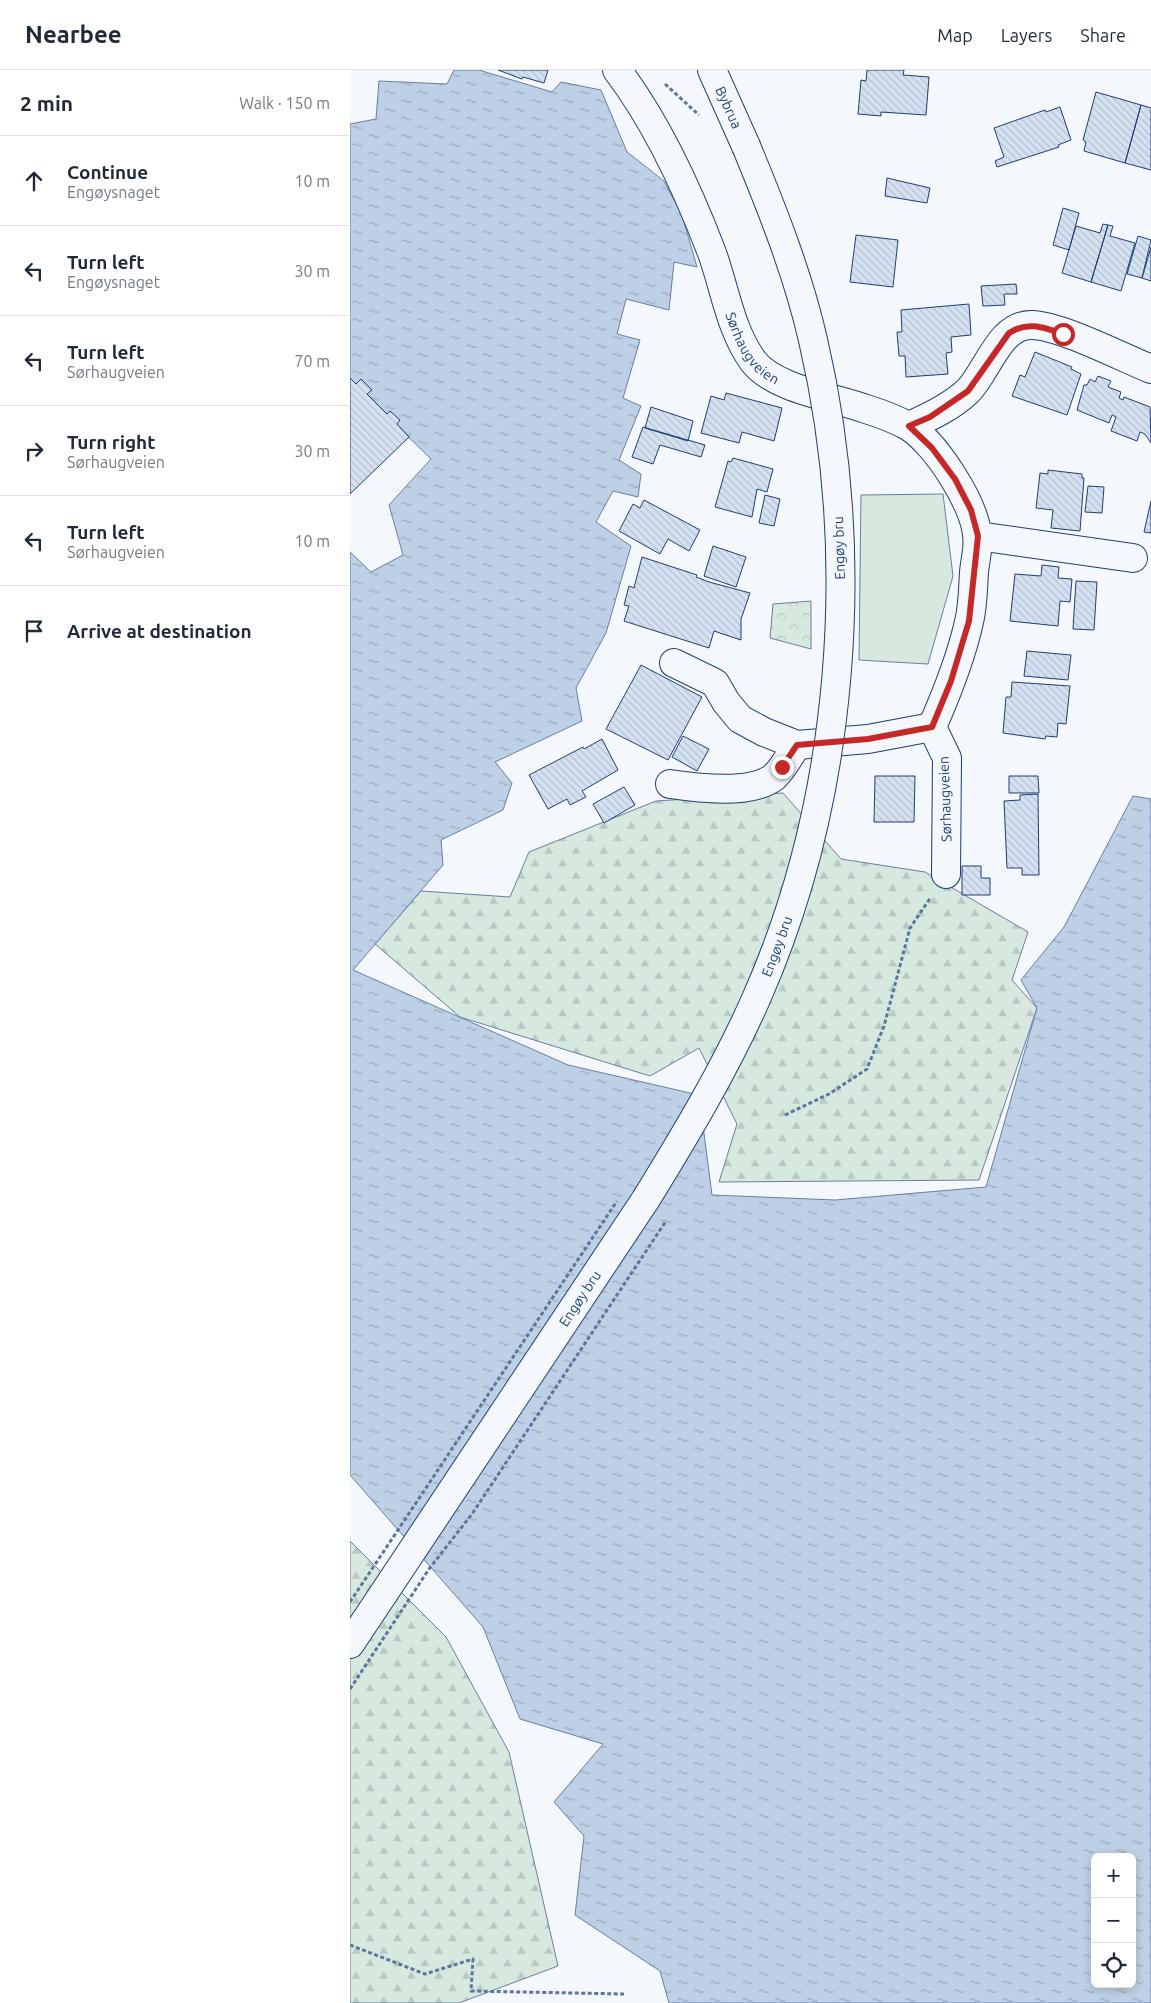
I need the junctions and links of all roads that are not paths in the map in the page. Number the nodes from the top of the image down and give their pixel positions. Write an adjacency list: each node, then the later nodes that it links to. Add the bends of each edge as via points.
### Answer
1 (617, 70): 5 (street, Sørhaugveien, via 650,122 691,201 713,255 738,334 754,362 772,377 793,386)
2 (712, 70): 3 (street, Bybrua)
3 (746, 146): 13 (street, Engøy bru, bridge, via 791,264 813,339 834,464 841,598 838,653 825,767 800,874 756,998 711,1092 641,1207)
4 (1151, 369): 5 (street, via 1056,331 1023,326 1009,333 968,391 930,417)
5 (909, 426): 6 (street, Sørhaugveien, via 932,448 955,479 971,510)
6 (978, 536): 7 (street); 9 (street, Sørhaugveien, via 969,621 951,681)
7 (1133, 558)
8 (674, 664): 10 (street, via 715,683 740,719)
9 (932, 727): 10 (street, via 868,739); 12 (street, Sørhaugveien, via 947,758)
10 (797, 745): 11 (street, via 773,778 758,783 733,789)
11 (670, 784)
12 (946, 874)
13 (350, 1644)

